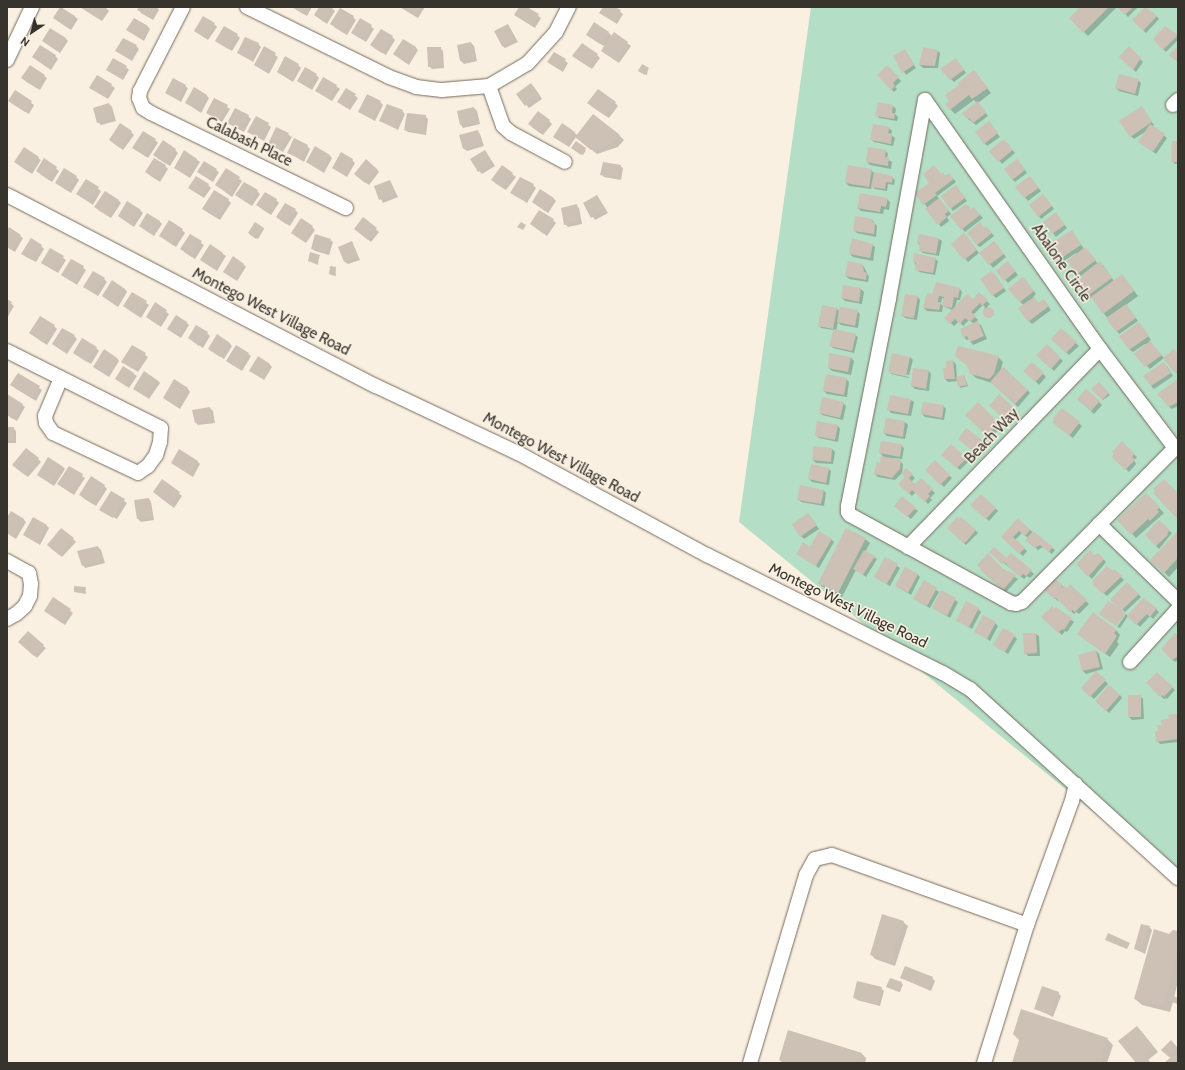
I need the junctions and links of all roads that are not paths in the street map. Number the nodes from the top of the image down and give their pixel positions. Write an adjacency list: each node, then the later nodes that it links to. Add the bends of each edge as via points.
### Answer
1 (32, 7): 5 (street)
2 (183, 7): 9 (street, Calabash Place, via 140,92 140,103 151,113)
3 (247, 7): 6 (street, via 389,77 416,87 442,90)
4 (569, 7): 6 (street, via 556,32 528,63)
5 (7, 60)
6 (489, 86): 7 (street, via 503,126 511,133)
7 (565, 162)
8 (7, 195): 20 (street, Montego West Village Road, via 376,386 518,453 707,555 943,673 970,689)
9 (346, 208)
10 (1100, 349): 13 (street, Abalone Circle, via 1174,447); 14 (street, Beach Way); 14 (street, Abalone Circle, via 925,100 848,506 850,515)
11 (7, 351): 12 (street)
12 (61, 378): 12 (street, via 45,416 46,423 53,433 138,473 148,466 158,449 161,428)
13 (1099, 524): 14 (street, Abalone Circle, via 1022,602 1016,604); 16 (street)
14 (908, 547)
15 (7, 561): 18 (street, via 29,573 31,584 30,596 25,606)
16 (1178, 601)
17 (1178, 609): 19 (street)
18 (7, 618)
19 (1130, 662)
20 (1076, 784): 21 (street, Montego West Village Road); 22 (street)
21 (1178, 878)
22 (1027, 925): 23 (street, via 832,855 815,860 806,875); 24 (street)
23 (750, 1063)
24 (984, 1063)

